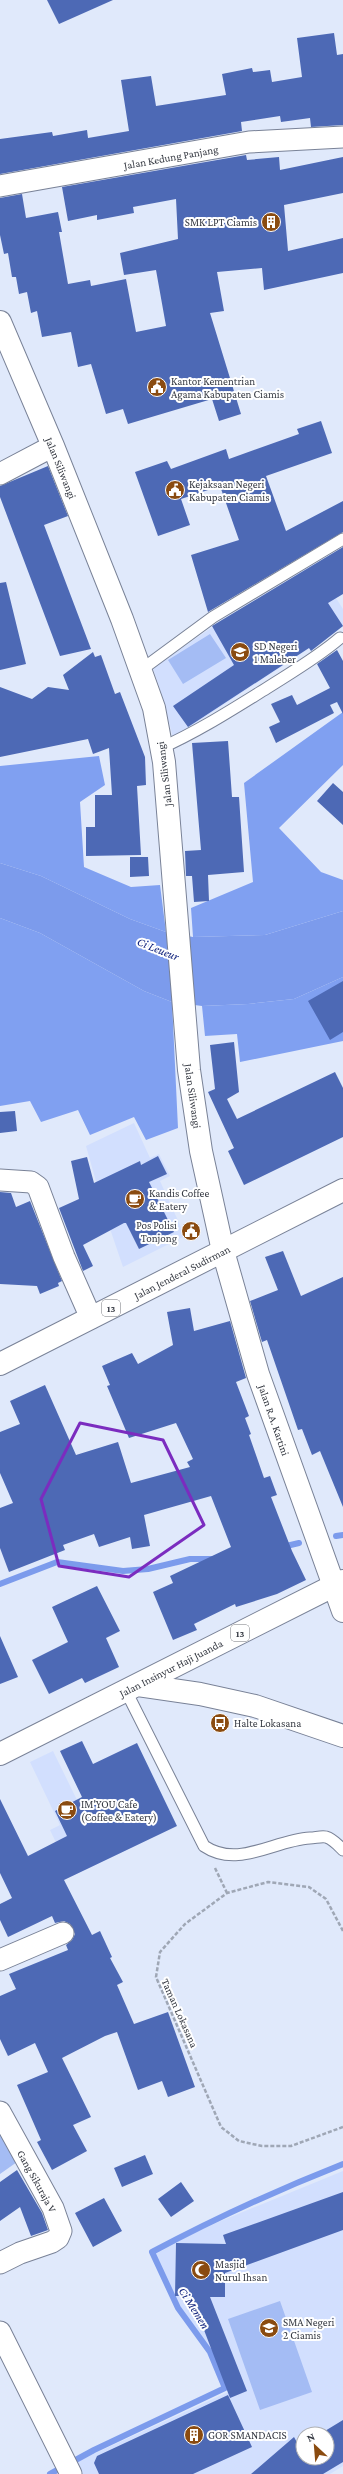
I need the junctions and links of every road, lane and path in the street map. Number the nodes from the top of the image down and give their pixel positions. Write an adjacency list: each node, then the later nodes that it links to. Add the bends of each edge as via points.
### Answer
1 (343, 136): 2 (street, Jalan Kedung Panjang, via 250,142)
2 (0, 186)
3 (0, 322): 4 (main road, Jalan Siliwangi)
4 (53, 446): 5 (street); 8 (main road, Jalan Siliwangi)
5 (0, 474)
6 (343, 539): 8 (lane, via 214,617)
7 (340, 638): 9 (lane, via 245,702 191,734)
8 (141, 670): 9 (main road, Jalan Siliwangi, via 154,708)
9 (161, 748): 12 (main road, Jalan Siliwangi, via 189,1070 201,1151)
10 (0, 1180): 13 (street, via 31,1182 38,1187 64,1257)
11 (343, 1190): 12 (main road, Jalan Jenderal Sudirman / 13)
12 (223, 1251): 13 (main road, Jalan Jenderal Sudirman / 13); 15 (main road, Jalan R.A. Kartini, via 261,1381)
13 (91, 1318): 14 (main road, Jalan Jenderal Sudirman / 13)
14 (0, 1364)
15 (339, 1584): 16 (main road, Jalan R.A. Kartini); 17 (main road, Jalan Insinyur Haji Juanda / 13)
16 (343, 1611)
17 (132, 1688): 18 (main road, via 200,1694 255,1706); 19 (main road, Jalan Insinyur Haji Juanda / 13); 20 (lane, via 204,1846 214,1853 232,1856 258,1852 292,1839 326,1837)
18 (343, 1736)
19 (0, 1753)
20 (343, 1850)
21 (343, 1932): 25 (path, Taman Lokasana, via 326,1898 309,1887 268,1882 227,1893 185,1924 160,1952 156,1977 221,2127 239,2141 262,2146 291,2146)
22 (63, 1933): 23 (street)
23 (0, 1960)
24 (0, 2112): 26 (street, Gang Sikuraja V, via 53,2208 61,2231 58,2238 52,2242 20,2252)
25 (343, 2127)
26 (0, 2263)
27 (0, 2332): 28 (street)
28 (67, 2467)

